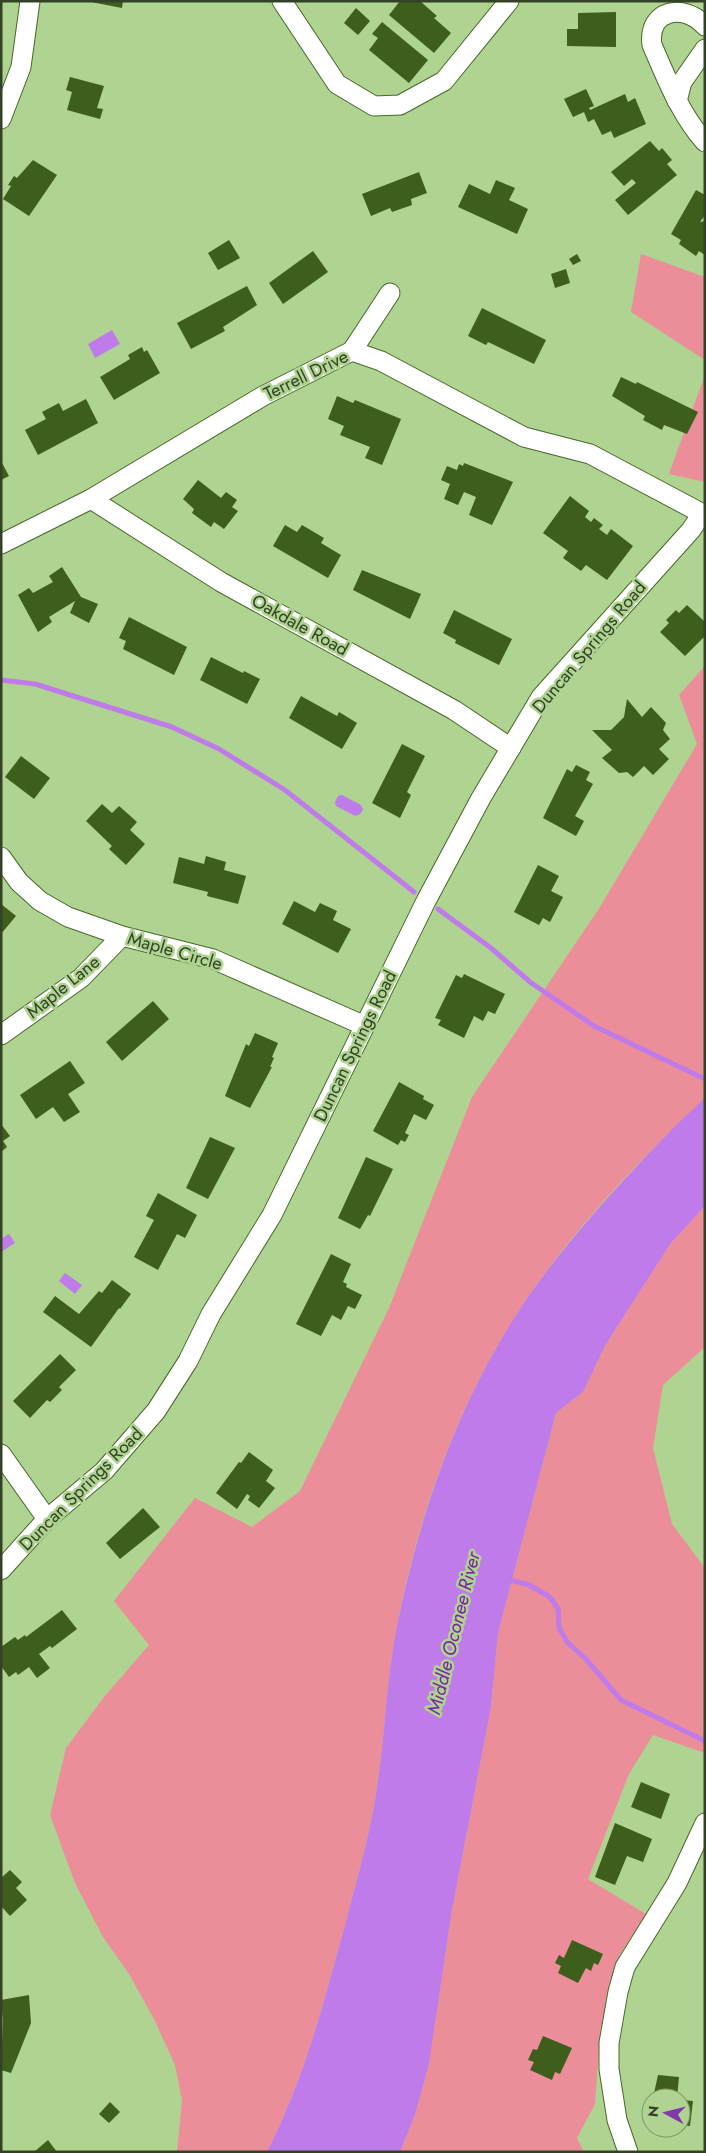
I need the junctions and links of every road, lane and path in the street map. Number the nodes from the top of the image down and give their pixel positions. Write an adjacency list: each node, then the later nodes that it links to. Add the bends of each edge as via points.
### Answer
1 (30, 1): 7 (street, via 21,67)
2 (282, 1): 3 (street, via 337,84 374,106 400,105 444,81)
3 (509, 1)
4 (705, 26): 6 (street, via 694,15 676,12 662,17 652,29 652,45)
5 (705, 50): 6 (street, via 682,82)
6 (678, 101): 8 (street)
7 (1, 118)
8 (705, 142)
9 (390, 293): 10 (street)
10 (352, 351): 11 (street, Terrell Drive, via 263,396); 12 (street, Terrell Drive, via 381,361 524,437 590,454)
11 (91, 499): 13 (street, Terrell Drive); 14 (street, Oakdale Road, via 222,582 454,710)
12 (703, 515): 14 (street, Duncan Springs Road, via 541,697)
13 (1, 544)
14 (511, 748): 17 (street, Duncan Springs Road, via 435,883)
15 (1, 857): 16 (street, Maple Circle, via 19,882 40,901 68,917)
16 (122, 936): 17 (street, Maple Circle, via 213,959); 18 (street, Maple Lane, via 80,978)
17 (365, 1026): 20 (street, Duncan Springs Road, via 272,1215 156,1411 136,1437 84,1489)
18 (1, 1035)
19 (1, 1454): 20 (street)
20 (47, 1519): 21 (street, Duncan Springs Road)
21 (1, 1570)
22 (705, 1823): 23 (street, via 677,1883 626,1967 618,1992 609,2043 609,2069 616,2120)
23 (628, 2152)

